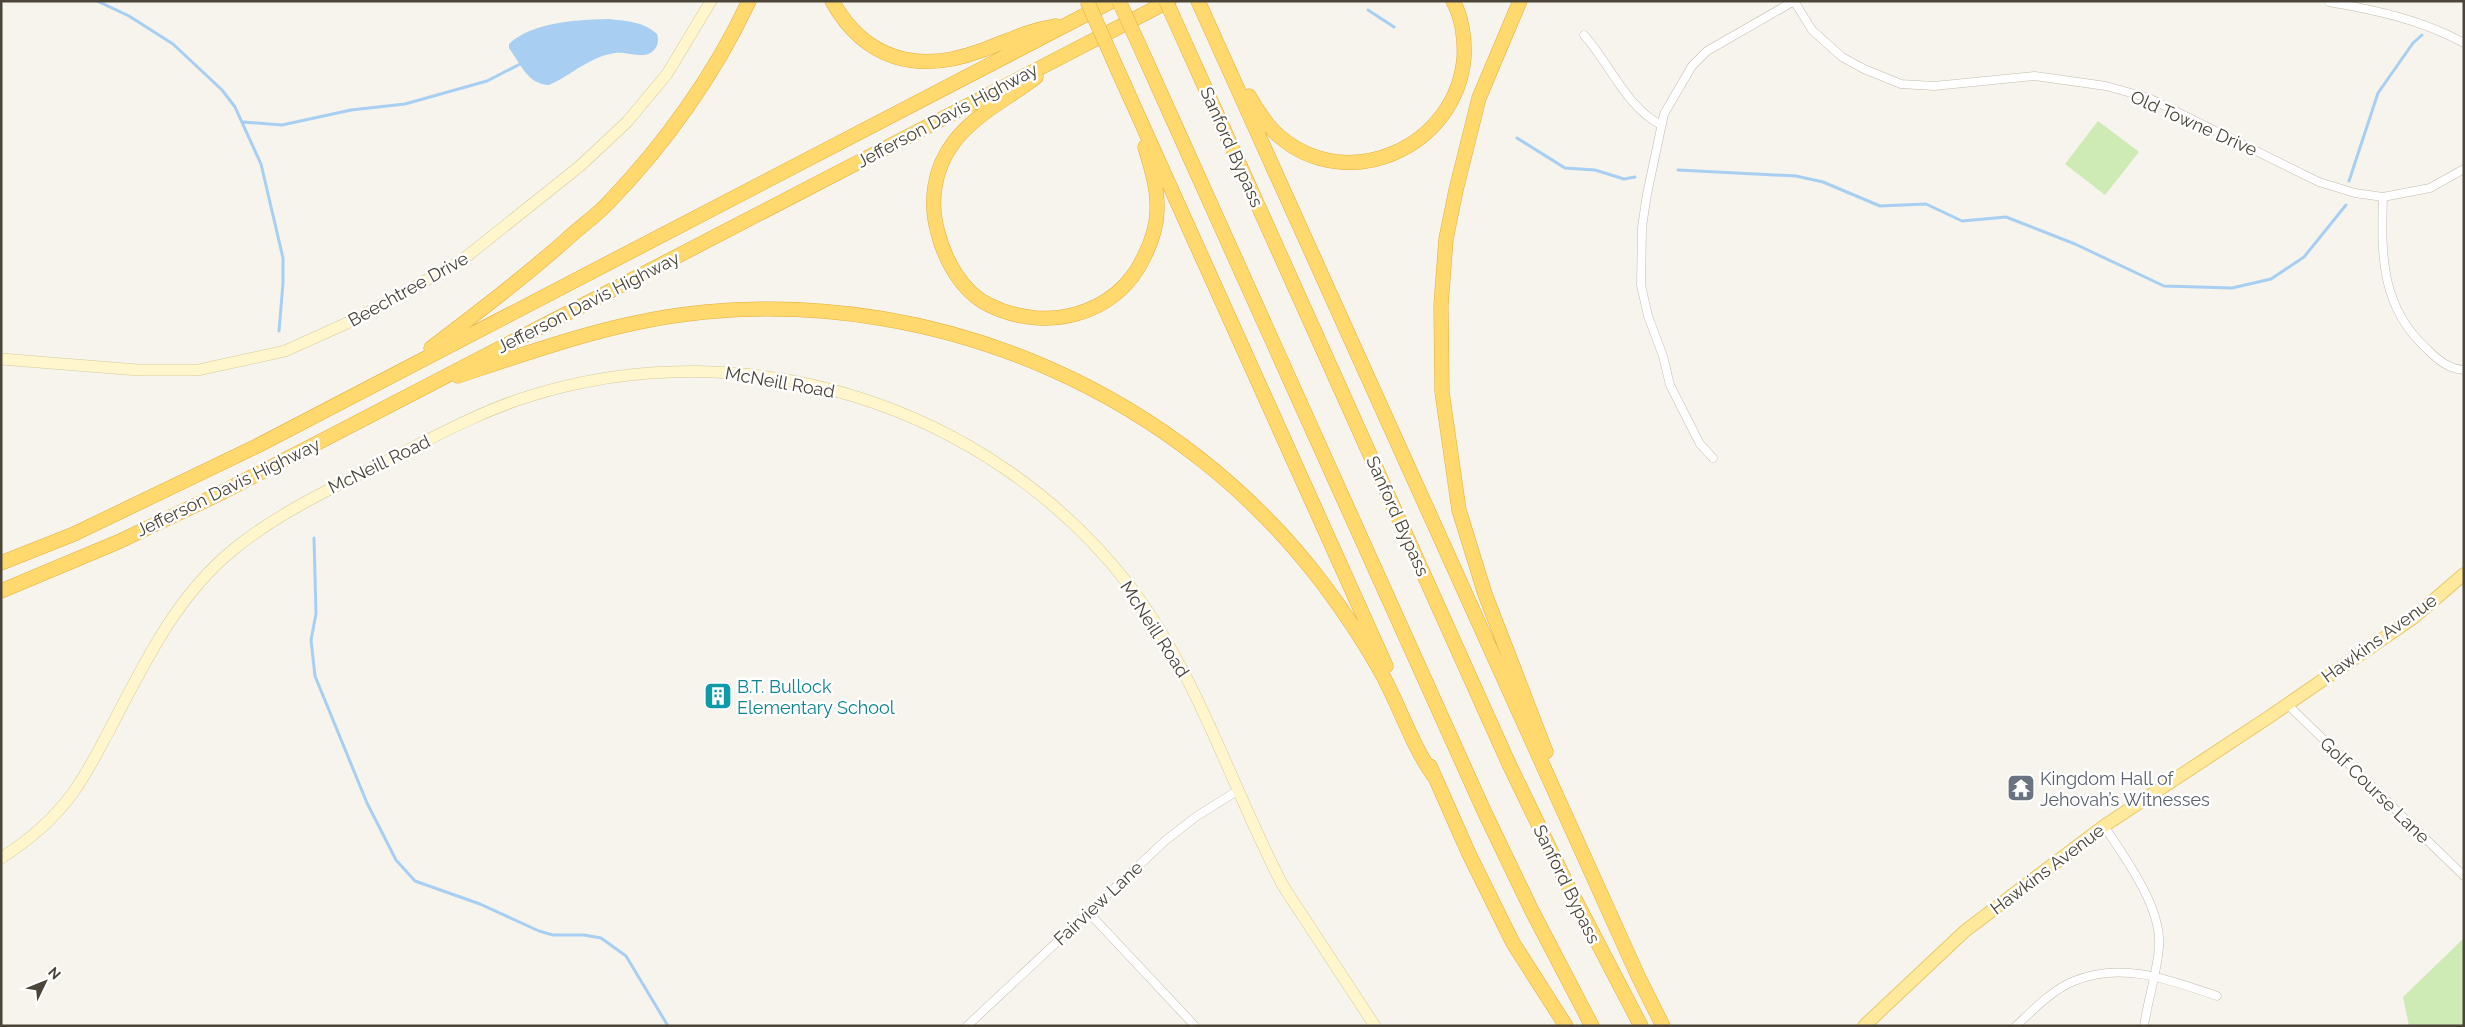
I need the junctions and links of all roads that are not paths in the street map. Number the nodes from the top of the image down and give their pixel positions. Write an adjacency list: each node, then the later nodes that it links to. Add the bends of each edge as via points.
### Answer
1 (711, 1): 22 (street, Beechtree Drive, via 667,74 627,122 580,166 461,261 356,319 285,351 198,370 138,370)
2 (749, 1): 24 (highway, via 694,97 655,150 608,203 523,277)
3 (832, 1): 13 (highway, via 861,40 888,54 928,63 978,52 1030,30)
4 (1087, 1): 18 (highway, bridge)
5 (1112, 1): 13 (highway, Jefferson Davis Highway)
6 (1119, 1): 44 (highway, bridge, via 1484,811)
7 (1168, 1): 17 (highway, Jefferson Davis Highway); 45 (highway, Sanford Bypass, bridge, via 1509,764)
8 (1198, 1): 14 (highway)
9 (1453, 1): 14 (highway, via 1462,26 1464,49 1458,90 1448,108 1438,124 1404,150 1382,158 1359,161 1319,158 1279,136 1256,109)
10 (1520, 1): 34 (highway, via 1478,98 1446,239 1441,305 1442,392 1459,510 1485,594 1571,817)
11 (1794, 1): 19 (street, via 1707,51 1678,86); 21 (street, Old Towne Drive, via 1812,30 1842,57 1901,84 1934,86 2035,76 2106,86 2149,98 2318,182)
12 (2329, 2): 16 (street, via 2401,17 2438,29)
13 (1069, 24): 24 (highway, Jefferson Davis Highway)
14 (1210, 29): 34 (highway)
15 (1584, 35): 19 (street, via 1635,105)
16 (2464, 43)
17 (1056, 58): 18 (highway, via 1035,78 974,120 953,143 934,188 934,219 943,253 969,289 987,304 1015,315 1045,319 1096,308 1119,292 1138,270 1148,250 1157,210 1153,177); 25 (highway, Jefferson Davis Highway)
18 (1121, 78): 31 (highway)
19 (1661, 126): 26 (street, via 1642,227 1641,284 1670,385 1700,444)
20 (2464, 169): 21 (street, Old Towne Drive, via 2430,188)
21 (2383, 197): 23 (street, via 2381,242 2384,274 2396,310 2417,341 2438,360 2454,369)
22 (1, 359)
23 (2464, 370)
24 (402, 371): 27 (highway, Jefferson Davis Highway, via 168,490 74,534)
25 (417, 390): 29 (highway, Jefferson Davis Highway, via 219,494 118,542); 31 (highway, via 593,333 653,320 740,310 820,310 871,316 944,331 1011,352 1072,378 1128,408 1221,475 1269,520 1324,584 1358,635 1383,676)
26 (1713, 458)
27 (1, 563)
28 (2464, 574): 30 (main road, Hawkins Avenue, via 2413,618)
29 (1, 591)
30 (2287, 704): 33 (main road, Hawkins Avenue); 36 (street, Golf Course Lane)
31 (1433, 775): 43 (highway, via 1513,943)
32 (1238, 791): 35 (street, McNeill Road, via 1190,684 1155,623 1127,583 1060,512 1018,478 942,431 841,392 777,377 724,371 647,372 529,396 474,417 300,504 263,526 227,555 192,591 161,633 71,796 47,822); 37 (street, Fairview Lane, via 1166,840); 42 (street, McNeill Road, via 1284,886)
33 (2104, 826): 38 (street, via 2139,879 2155,921 2159,945); 47 (main road, Hawkins Avenue, via 1965,930)
34 (1574, 833): 46 (highway)
35 (1, 858)
36 (2464, 876)
37 (1089, 913): 40 (street, Fairview Lane); 41 (street)
38 (2154, 976): 39 (street); 48 (street, via 2116,972 2074,981 2042,1002); 49 (street)
39 (2217, 996)
40 (967, 1026)
41 (1195, 1026)
42 (1375, 1026)
43 (1566, 1026)
44 (1592, 1026)
45 (1641, 1026)
46 (1663, 1026)
47 (1864, 1026)
48 (2016, 1026)
49 (2144, 1026)

